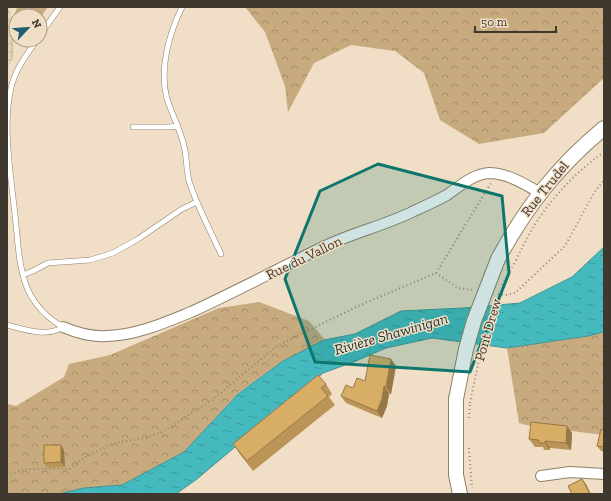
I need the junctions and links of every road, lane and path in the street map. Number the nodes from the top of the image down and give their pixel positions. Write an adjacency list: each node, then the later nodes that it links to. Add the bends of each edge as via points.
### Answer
1 (60, 7): 3 (lane)
2 (182, 7): 5 (lane, via 170,39 164,76 167,98)
3 (48, 24)
4 (30, 48): 17 (lane, via 15,75 9,97 8,116 11,177)
5 (178, 126): 6 (lane); 12 (lane, via 185,150 189,181)
6 (132, 128)
7 (604, 128): 11 (main road, Rue Trudel, via 575,153)
8 (604, 152): 15 (path, Rue Trudel, via 578,173 556,196 539,219)
9 (497, 174): 11 (street, Rue du Vallon, via 521,182); 16 (path); 22 (street, Rue du Vallon, via 475,177 408,214 322,247 228,295 152,327 126,334 100,336 79,334)
10 (604, 180): 19 (path, via 565,246 515,293)
11 (540, 193): 14 (main road, Rue Trudel)
12 (197, 202): 13 (lane); 17 (lane, via 113,253 90,260 48,263)
13 (221, 254)
14 (498, 259): 29 (main road, Pont Drew, bridge, via 474,321 456,399 456,475)
15 (516, 260): 20 (path, Pont Drew, bridge)
16 (436, 274): 18 (path, via 458,288); 27 (path, via 358,306 277,346 212,400 164,431 146,438 114,443 85,457 70,469 25,469)
17 (23, 275): 22 (lane, via 37,306)
18 (478, 291)
19 (492, 293)
20 (497, 294)
21 (7, 325): 22 (lane, via 45,332)
22 (63, 327)
23 (485, 331): 24 (path, Pont Drew, bridge)
24 (469, 418)
25 (469, 448): 29 (path)
26 (604, 474): 28 (street, via 570,472)
27 (7, 476)
28 (541, 476)
29 (466, 493)

